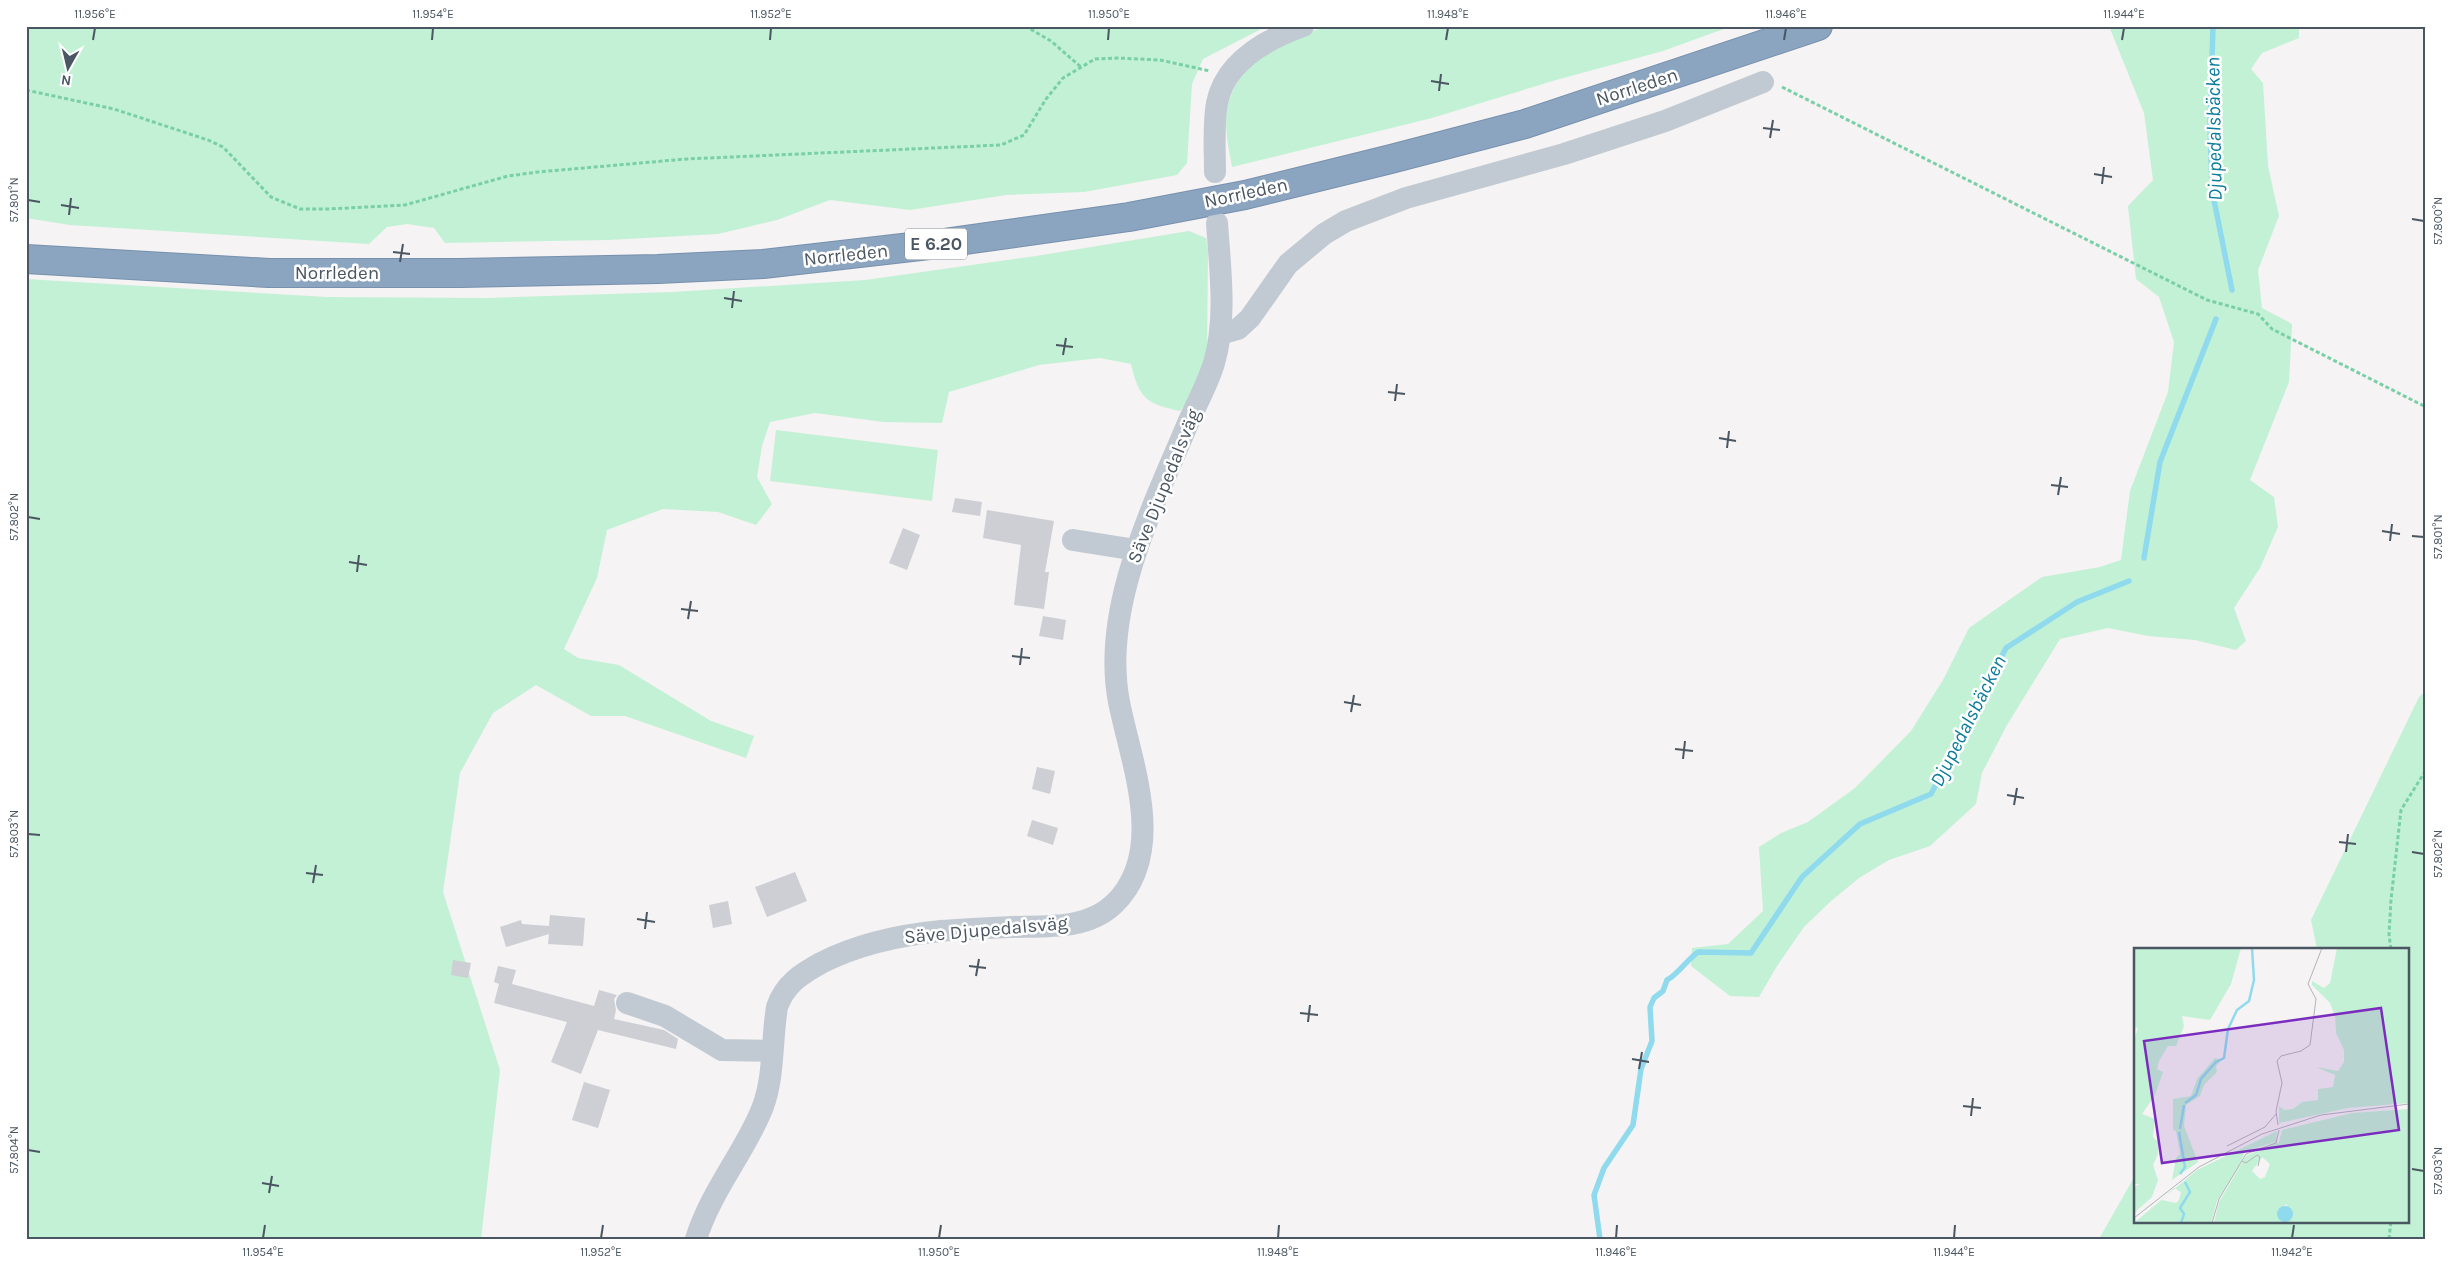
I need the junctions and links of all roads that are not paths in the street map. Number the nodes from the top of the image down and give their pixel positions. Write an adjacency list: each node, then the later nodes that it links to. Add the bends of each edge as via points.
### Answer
1 (1303, 26): 4 (street, via 1264,43 1241,60 1226,79 1218,101)
2 (1818, 26): 6 (highway, Norrleden / E 6.20, via 1525,124 1327,175 1129,218 929,245 763,264 460,273 269,273)
3 (1763, 82): 7 (street, via 1665,121 1564,154 1406,198 1346,221 1324,234 1288,264 1250,318 1238,329)
4 (1215, 172)
5 (1217, 223): 7 (street, Säve Djupedalsväg)
6 (26, 259)
7 (1220, 334): 9 (street, Säve Djupedalsväg, via 1213,365)
8 (1074, 540): 9 (street)
9 (1136, 550): 11 (street, Säve Djupedalsväg, via 1116,638 1115,667 1119,702 1142,811 1140,857 1125,891 1105,911 1074,923 919,934 876,942 826,961 793,981 781,994)
10 (627, 1003): 11 (street, via 666,1016 722,1050)
11 (772, 1051): 12 (street, Säve Djupedalsväg, via 766,1100 710,1204)
12 (696, 1239)

